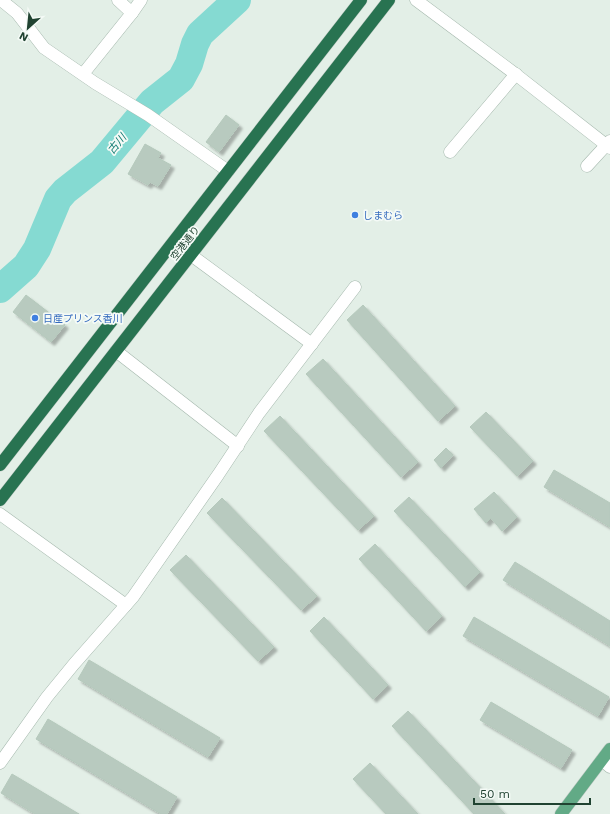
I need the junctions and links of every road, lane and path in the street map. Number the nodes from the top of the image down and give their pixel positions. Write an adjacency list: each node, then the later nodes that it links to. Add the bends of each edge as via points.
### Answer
1 (1, 0): 8 (street, via 16,13 44,48)
2 (118, 0): 7 (street)
3 (141, 0): 7 (street)
4 (361, 0): 13 (highway, 空港通り)
5 (389, 0): 14 (highway, 空港通り)
6 (416, 0): 9 (street)
7 (132, 13): 8 (street)
8 (82, 74): 13 (street)
9 (516, 74): 10 (street); 11 (street)
10 (609, 145): 12 (street)
11 (450, 152)
12 (587, 166)
13 (228, 171): 19 (highway, 空港通り)
14 (191, 255): 16 (street); 17 (highway, 空港通り)
15 (355, 287): 16 (street)
16 (312, 344): 18 (street, via 259,413)
17 (116, 351): 18 (street); 20 (highway, 空港通り)
18 (238, 446): 22 (street)
19 (0, 465)
20 (0, 500)
21 (0, 514): 22 (street)
22 (126, 604): 24 (street, via 47,698)
23 (610, 749): 25 (main road)
24 (0, 763)
25 (606, 763): 26 (main road)
26 (562, 814)

